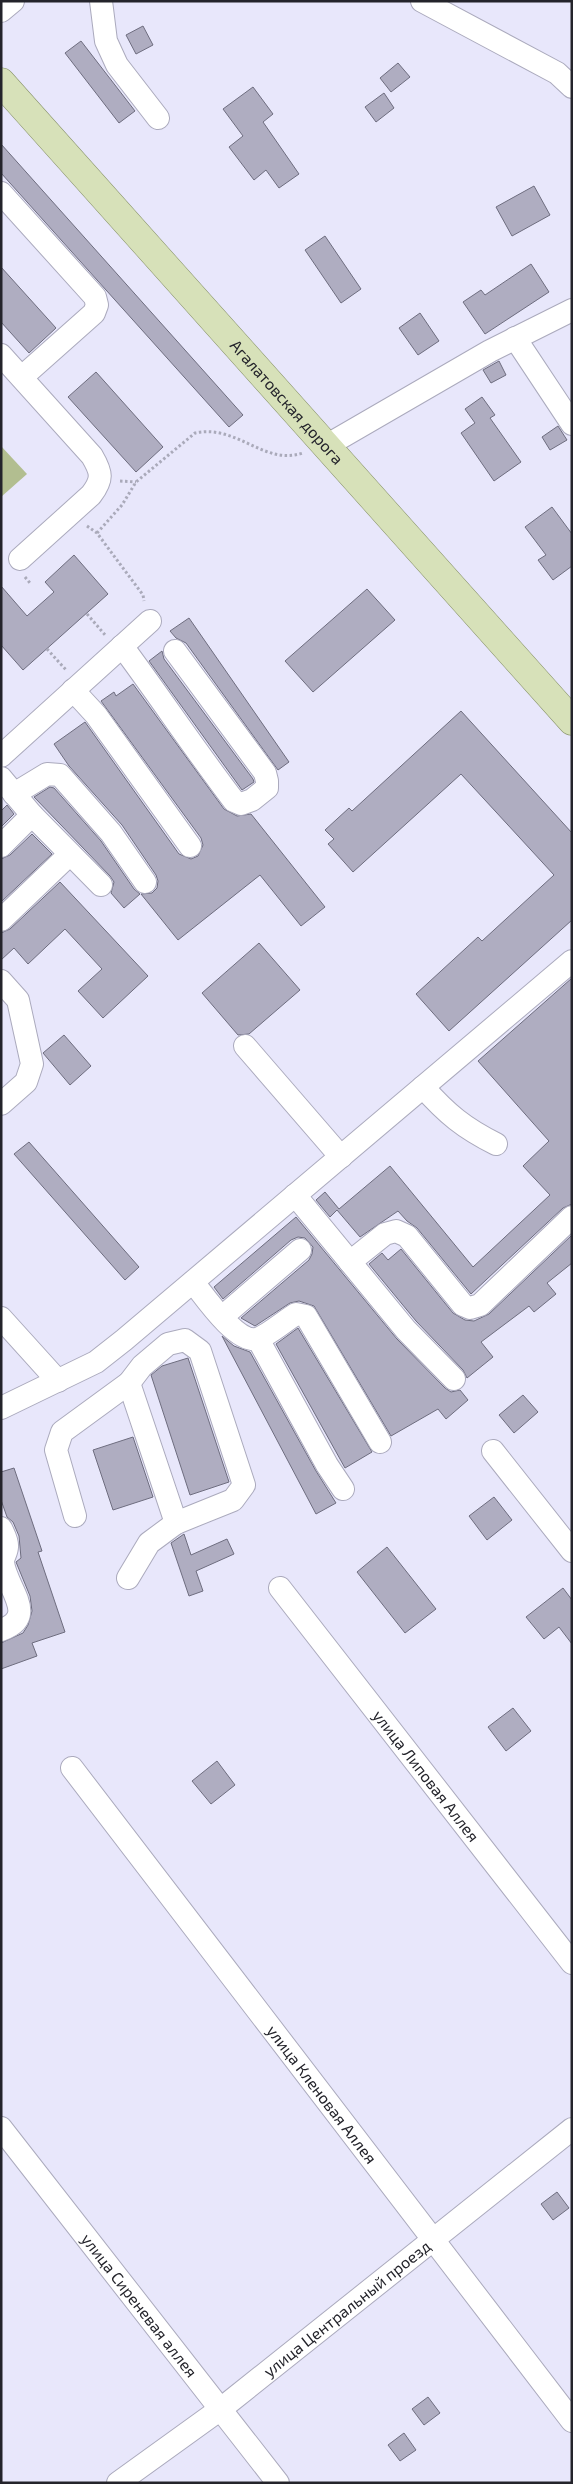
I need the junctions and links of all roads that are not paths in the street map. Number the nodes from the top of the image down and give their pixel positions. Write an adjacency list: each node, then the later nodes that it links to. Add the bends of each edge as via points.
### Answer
1 (13, 1): 4 (street)
2 (101, 1): 7 (street, via 106,41 117,65)
3 (422, 1): 6 (street, via 557,73)
4 (1, 11)
5 (1, 82): 14 (main road, Агалатовская дорога)
6 (572, 87)
7 (158, 118)
8 (1, 193): 12 (street, via 95,298 97,305 94,313)
9 (572, 310): 10 (street)
10 (515, 338): 13 (street); 14 (street)
11 (1, 354): 12 (street)
12 (22, 377): 15 (street, via 92,456 100,469 100,484)
13 (572, 424)
14 (326, 446): 20 (main road, Агалатовская дорога)
15 (20, 559)
16 (150, 621): 17 (street)
17 (116, 643): 18 (street, via 169,709 234,801 241,804 252,800 266,788 265,773); 19 (street)
18 (175, 650)
19 (72, 683): 21 (street); 25 (street)
20 (572, 721)
21 (1, 756)
22 (8, 786): 23 (street); 27 (street, via 47,774 60,775 110,833)
23 (32, 816): 24 (street); 26 (street)
24 (1, 846)
25 (190, 846)
26 (70, 854): 28 (street); 29 (street)
27 (145, 882)
28 (101, 885)
29 (1, 920)
30 (572, 961): 33 (street)
31 (1, 981): 34 (street, via 18,1000 32,1064 26,1082)
32 (245, 1046): 36 (street)
33 (423, 1087): 35 (street, via 468,1130); 36 (street)
34 (1, 1104)
35 (496, 1144)
36 (341, 1157): 37 (street)
37 (295, 1195): 40 (street); 41 (street)
38 (572, 1217): 40 (street, via 480,1305 470,1308 463,1305 407,1236 396,1231 384,1234)
39 (300, 1250): 42 (street)
40 (350, 1262): 47 (street, via 406,1330)
41 (192, 1282): 42 (street); 44 (street)
42 (222, 1317): 45 (street, via 246,1339)
43 (1, 1318): 48 (street)
44 (148, 1320): 46 (street); 48 (street, via 96,1362)
45 (258, 1339): 51 (street, via 296,1314 306,1316); 53 (street)
46 (168, 1344): 49 (street, via 142,1366); 55 (street, via 186,1340 200,1350 244,1485 233,1500)
47 (454, 1379)
48 (58, 1381): 50 (street)
49 (129, 1383): 54 (street, via 62,1432 56,1450); 55 (street)
50 (1, 1408)
51 (380, 1442)
52 (493, 1451): 57 (street)
53 (343, 1489)
54 (75, 1516)
55 (176, 1523): 59 (street, via 149,1543)
56 (1, 1528): 58 (street, via 8,1546)
57 (572, 1551)
58 (2, 1561): 61 (street, via 20,1610 19,1620)
59 (128, 1578)
60 (280, 1588): 63 (street, улица Липовая Аллея)
61 (1, 1630)
62 (72, 1768): 66 (street, улица Кленовая Аллея)
63 (572, 1963)
64 (1, 2128): 67 (street, улица Сиреневая аллея)
65 (572, 2130): 66 (street, улица Центральный проезд)
66 (433, 2241): 67 (street, улица Центральный проезд); 68 (street, улица Кленовая Аллея)
67 (222, 2408): 69 (street, улица Центральный проезд); 70 (street, улица Сиреневая аллея)
68 (572, 2422)
69 (118, 2483)
70 (278, 2483)

